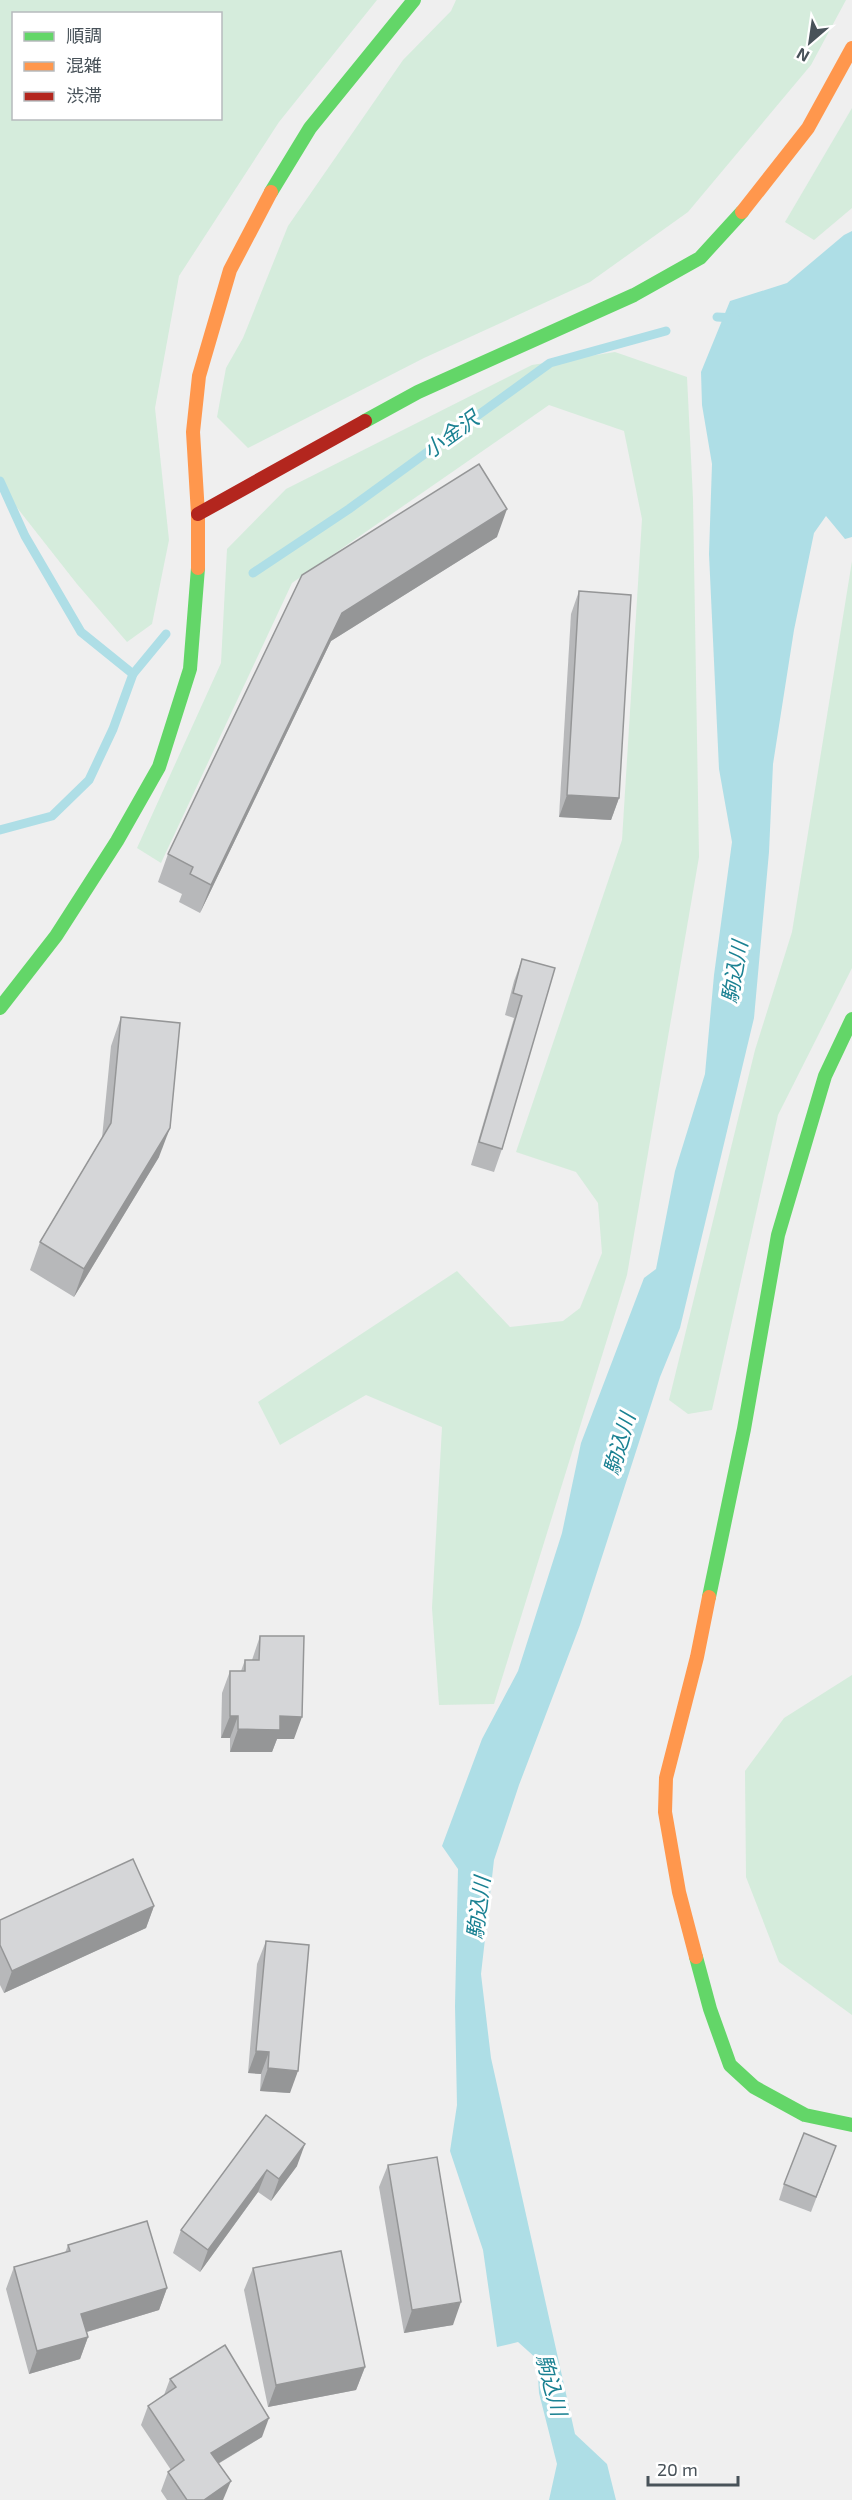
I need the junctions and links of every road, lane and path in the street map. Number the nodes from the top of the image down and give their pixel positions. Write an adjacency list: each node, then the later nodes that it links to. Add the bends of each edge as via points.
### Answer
1 (414, 0): 3 (street, via 310,128 261,208 230,270 199,376 193,432)
2 (852, 48): 3 (street, via 808,128 740,215 700,258 634,295 418,392)
3 (198, 514): 4 (street, via 198,586 190,669 159,767 56,936)
4 (0, 1008)
5 (852, 1019): 6 (street, via 825,1076 778,1235 700,1646 666,1778 665,1812 679,1892 710,2009 730,2065 754,2087 805,2115)
6 (852, 2126)

